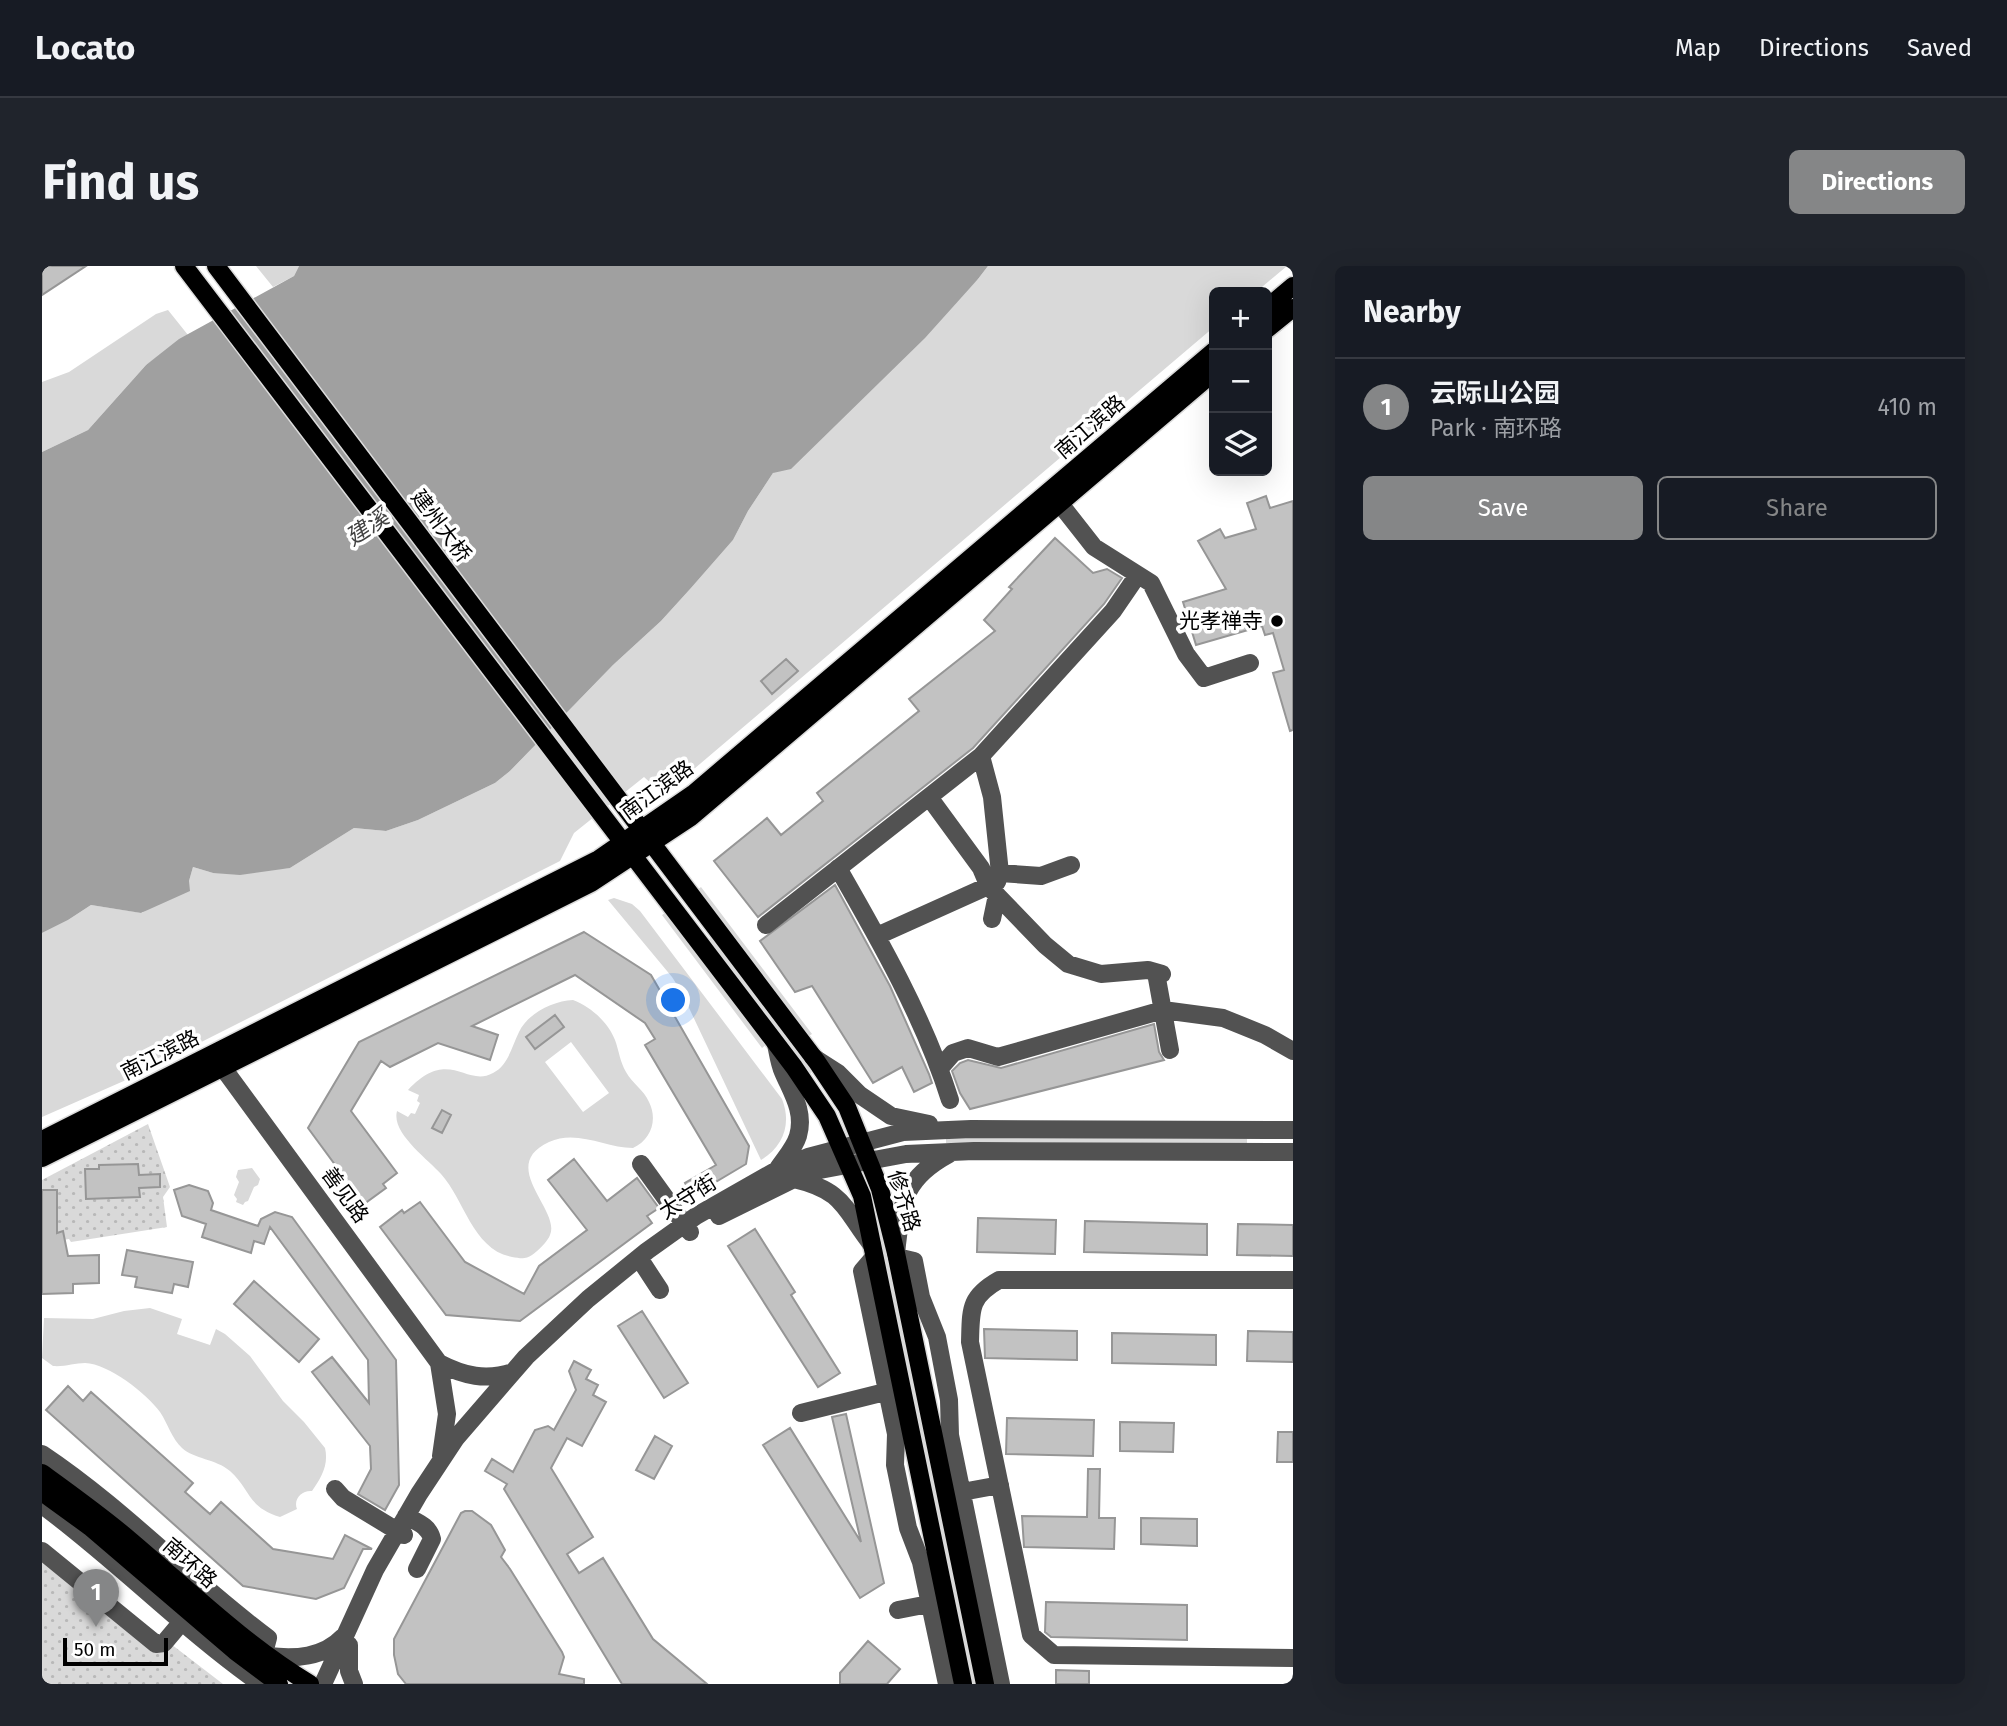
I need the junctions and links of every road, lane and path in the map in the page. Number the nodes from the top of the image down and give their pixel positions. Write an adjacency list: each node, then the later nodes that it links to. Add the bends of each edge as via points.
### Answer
1 (184, 266): 16 (main road, 修齐路)
2 (221, 272): 14 (main road, 建州大桥)
3 (1293, 286): 4 (main road)
4 (1272, 304)
5 (1293, 308): 6 (main road)
6 (1272, 325)
7 (1209, 356): 9 (main road, 南江滨路)
8 (1209, 376): 9 (main road, 南江滨路)
9 (1055, 498): 10 (street, via 1094,547); 15 (main road, 南江滨路)
10 (1137, 576): 11 (street, via 1151,583 1186,654 1204,678); 12 (street, via 1113,611)
11 (1250, 663)
12 (981, 756): 13 (street); 19 (street, via 992,796)
13 (929, 797): 18 (street); 19 (street)
14 (620, 801): 15 (main road, 修齐路)
15 (646, 837): 16 (main road, 南江滨路); 27 (main road, 修齐路)
16 (627, 849): 24 (main road, 修齐路); 28 (main road, 南江滨路)
17 (1071, 865): 19 (street)
18 (838, 868): 21 (street); 22 (street)
19 (995, 885): 20 (street); 22 (street); 23 (street, via 1045,945 1068,964 1101,974 1159,973)
20 (992, 919)
21 (766, 925)
22 (877, 936): 29 (street)
23 (1163, 1010): 25 (street); 26 (street, via 1223,1018); 29 (street, via 998,1057 968,1048 953,1053)
24 (776, 1044): 37 (main road, 修齐路, via 827,1116); 41 (street, via 800,1116 798,1135)
25 (1170, 1050)
26 (1293, 1051)
27 (813, 1057): 31 (street, via 891,1116); 34 (main road, 修齐路, via 847,1107)
28 (221, 1059): 33 (main road, 南江滨路); 38 (main road, 南江滨路); 49 (street, 善见路)
29 (940, 1068): 30 (street)
30 (950, 1100)
31 (957, 1129): 32 (street, 太守街); 34 (street, 太守街, via 903,1132)
32 (1293, 1130)
33 (42, 1140)
34 (861, 1143): 37 (street, 太守街); 39 (main road, 修齐路)
35 (953, 1152): 36 (street, 太守街); 39 (street, 太守街); 45 (street, via 928,1165 906,1195)
36 (1293, 1152)
37 (845, 1157): 39 (street, 太守街); 41 (street, 太守街, via 808,1157); 42 (street, 太守街); 44 (main road, 修齐路, via 862,1196)
38 (42, 1158)
39 (868, 1161): 45 (main road, 修齐路, via 880,1189)
40 (641, 1164): 43 (street)
41 (777, 1170): 43 (street, 太守街)
42 (794, 1179): 43 (street, 太守街); 44 (street, via 827,1189 845,1204)
43 (687, 1228): 46 (street, 太守街)
44 (873, 1251): 51 (main road, 修齐路)
45 (896, 1255): 59 (street, via 914,1261 921,1297 937,1337); 78 (main road, 修齐路)
46 (641, 1261): 48 (street); 50 (street, 太守街)
47 (1293, 1280): 56 (street, via 999,1280 983,1289 973,1302 971,1342)
48 (660, 1290)
49 (445, 1363): 50 (street, via 469,1376 484,1378); 53 (street); 53 (street, via 456,1404)
50 (522, 1365): 53 (street, 太守街)
51 (894, 1390): 52 (street); 64 (main road, 修齐路)
52 (802, 1413)
53 (450, 1452): 61 (street, 太守街)
54 (42, 1454): 68 (street, via 114,1507 268,1638)
55 (42, 1473): 68 (main road, 南环路)
56 (1000, 1485): 59 (street); 69 (street, via 1031,1634 1054,1655)
57 (335, 1489): 61 (street, via 343,1498)
58 (42, 1492): 66 (main road, 南环路, via 90,1527)
59 (962, 1492): 79 (street)
60 (42, 1504): 66 (street)
61 (405, 1526): 63 (street, via 425,1527 431,1532); 67 (street, 太守街, via 375,1570)
62 (42, 1551): 66 (street, via 156,1644 164,1643)
63 (417, 1569)
64 (938, 1603): 65 (street); 70 (main road, 修齐路); 77 (street)
65 (898, 1609)
66 (186, 1617): 71 (street); 72 (main road, 南环路)
67 (347, 1640): 68 (street, via 326,1651 288,1658); 74 (street, 太守街); 75 (street, 太守街); 76 (street)
68 (266, 1654): 73 (main road, 南环路)
69 (1293, 1658)
70 (960, 1679)
71 (261, 1684)
72 (279, 1684)
73 (310, 1684)
74 (323, 1684)
75 (331, 1684)
76 (354, 1684)
77 (947, 1684)
78 (985, 1684)
79 (1001, 1684)

